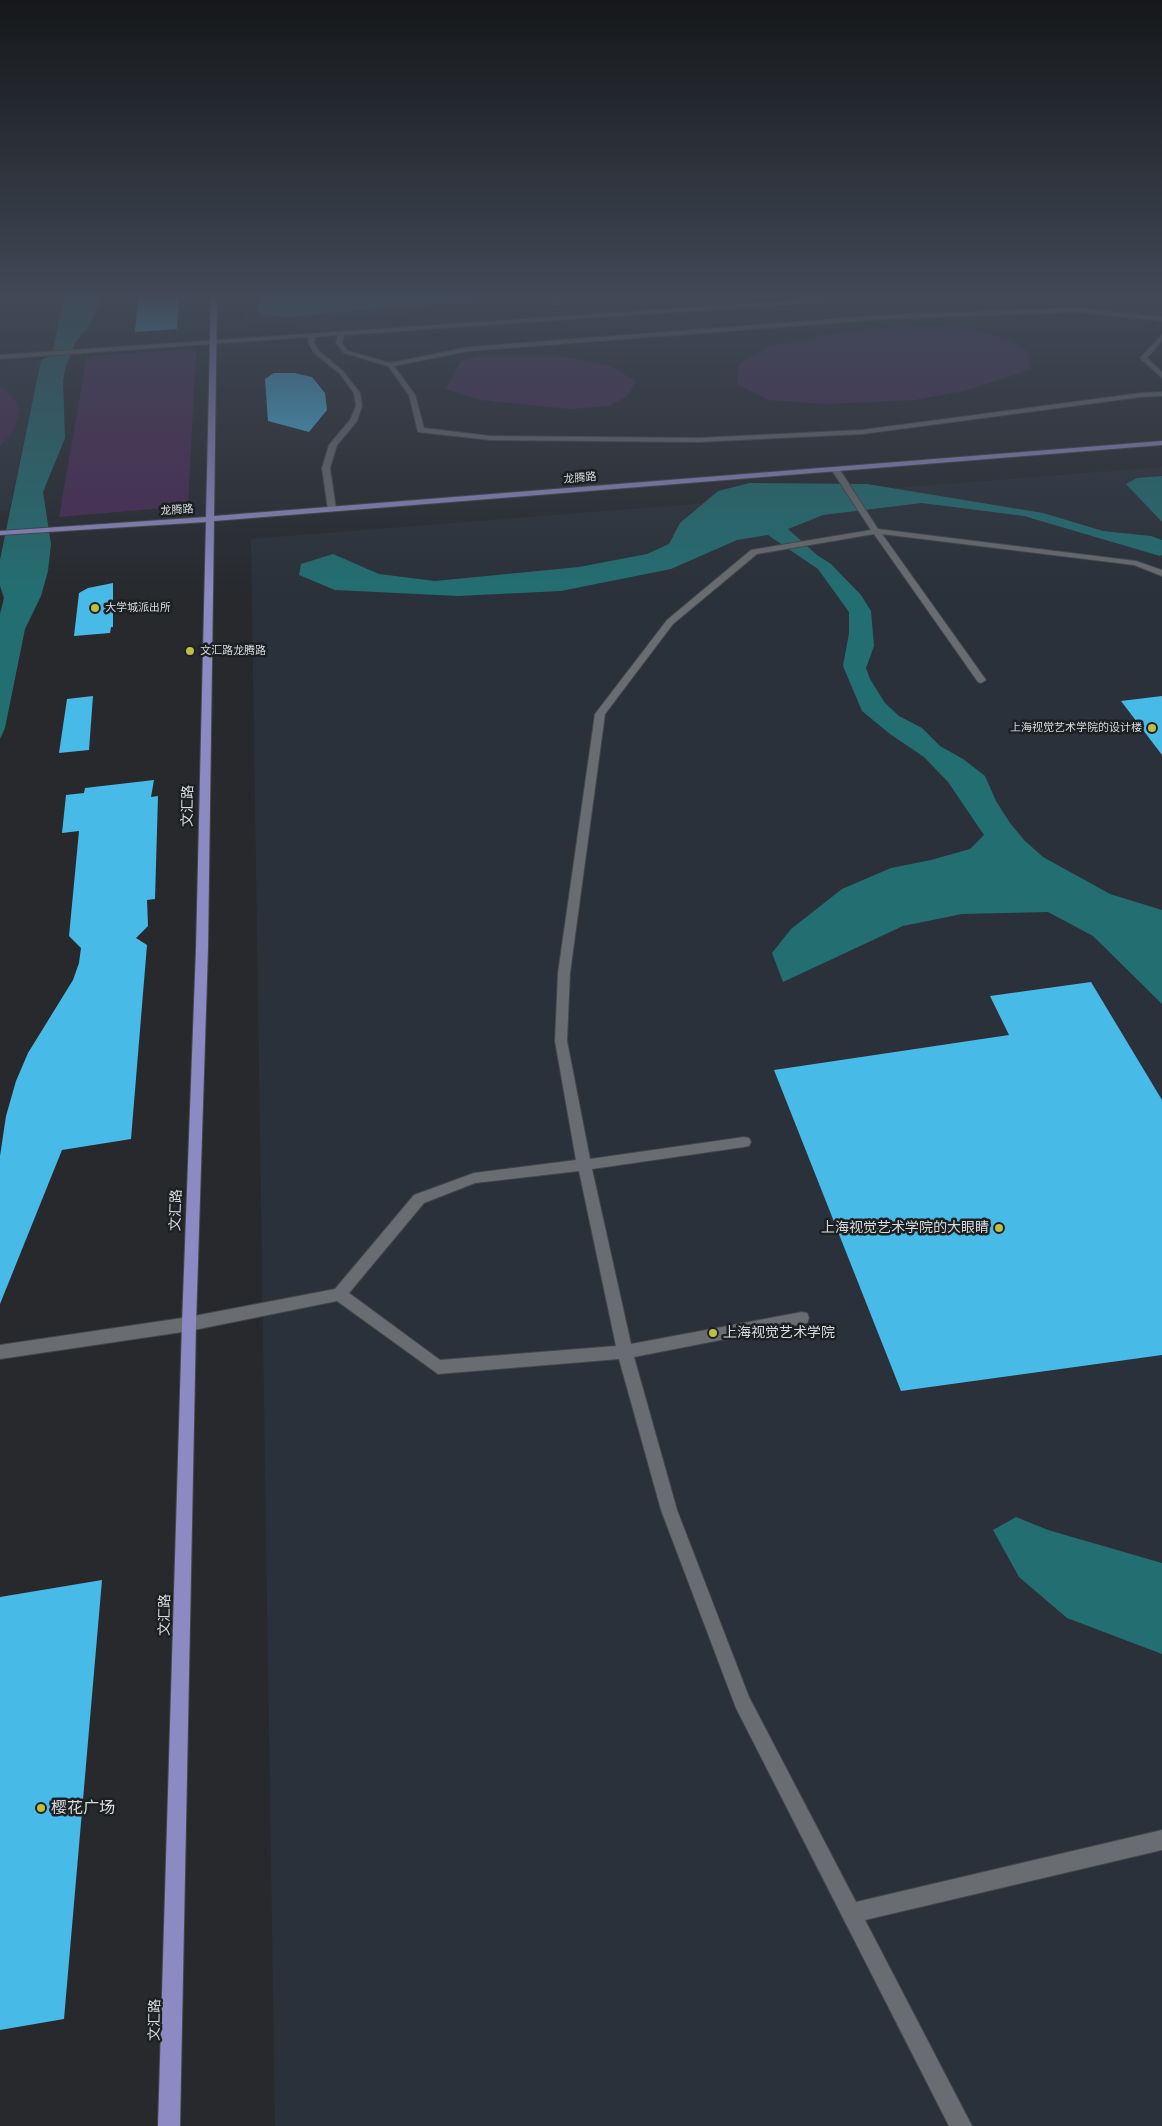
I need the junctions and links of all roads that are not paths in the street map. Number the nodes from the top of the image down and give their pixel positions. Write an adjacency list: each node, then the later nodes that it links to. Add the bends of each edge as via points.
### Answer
1 (212, 395): 8 (main road, 文汇路)
2 (357, 395): 7 (street, via 359,406 353,421 333,445 326,468)
3 (412, 395): 4 (street, via 422,430 490,438 698,440 862,432)
4 (1139, 395)
5 (1162, 443): 6 (main road, 龙腾路)
6 (835, 469): 7 (main road, 龙腾路); 9 (street)
7 (332, 509): 8 (main road, 龙腾路)
8 (209, 519): 10 (main road, 龙腾路); 17 (main road, 文汇路, via 202,948)
9 (877, 531): 11 (street, via 1136,563); 12 (street); 14 (street, via 754,552 670,622 600,714 564,973 561,1041)
10 (0, 533)
11 (1162, 573)
12 (982, 680)
13 (744, 1142): 14 (street)
14 (584, 1165): 15 (street, via 474,1178 418,1198); 19 (street)
15 (339, 1294): 17 (street); 19 (street, via 438,1368)
16 (802, 1318): 19 (street)
17 (188, 1324): 18 (street); 22 (main road, 文汇路)
18 (0, 1352)
19 (625, 1352): 21 (street, via 669,1510 742,1702)
20 (1162, 1840): 21 (street)
21 (851, 1913): 23 (street)
22 (169, 2126)
23 (961, 2126)

